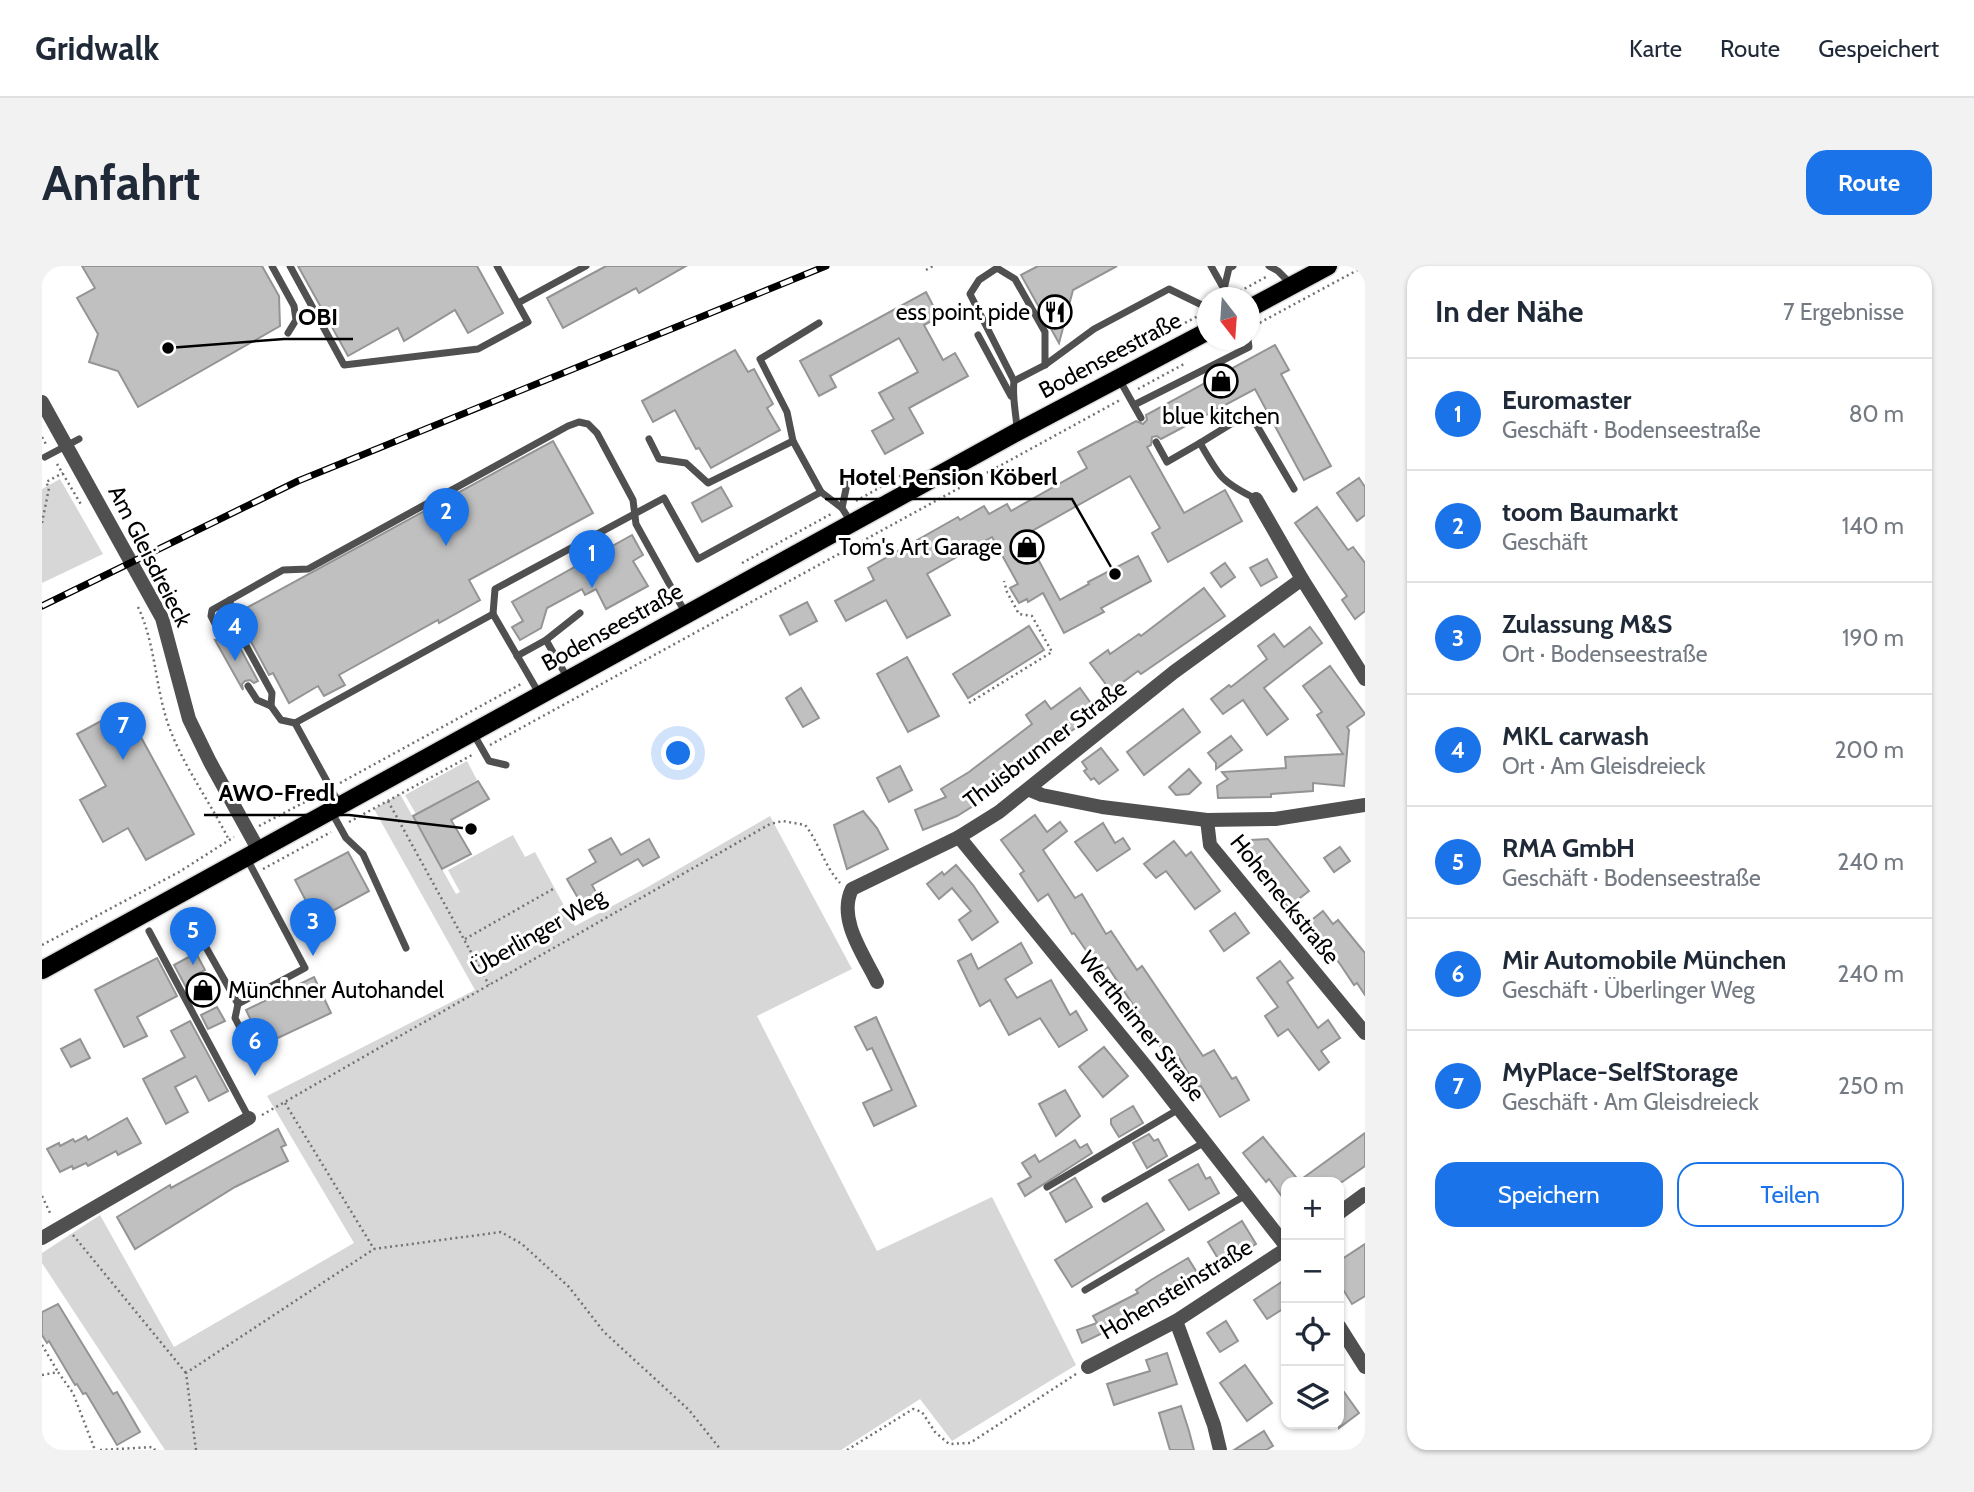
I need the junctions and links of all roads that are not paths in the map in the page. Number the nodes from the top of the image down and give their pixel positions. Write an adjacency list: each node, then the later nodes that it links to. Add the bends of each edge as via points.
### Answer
1 (272, 266): 16 (lane, via 294,306 296,320)
2 (290, 266): 12 (lane, via 344,365 478,349 528,322)
3 (497, 266): 12 (lane)
4 (586, 266): 12 (lane)
5 (1211, 266): 10 (lane)
6 (1233, 266): 11 (lane)
7 (1270, 266): 9 (lane)
8 (1328, 266): 9 (main road)
9 (1292, 285): 13 (main road)
10 (1220, 287)
11 (1224, 287)
12 (518, 303)
13 (1260, 303)
14 (1197, 304): 20 (lane, via 1169,289 1094,329)
15 (819, 323): 30 (lane, via 760,359 788,412)
16 (288, 333)
17 (978, 335): 23 (lane)
18 (1197, 338): 22 (main road, Bodenseestraße)
19 (1241, 350): 25 (lane)
20 (1045, 365): 21 (lane); 21 (lane, via 1045,332 1016,279 997,268 979,280 970,294)
21 (1014, 381): 23 (lane)
22 (1123, 387): 25 (lane); 27 (main road, Bodenseestraße)
23 (1012, 397): 27 (lane)
24 (42, 402): 62 (street, Am Gleisdreieck, via 162,618 189,719 248,831)
25 (1135, 405): 26 (lane)
26 (1141, 418)
27 (1017, 432): 40 (main road, Bodenseestraße)
28 (79, 439): 33 (lane, bridge)
29 (649, 439): 30 (lane, via 659,459 686,463 708,483)
30 (793, 441): 36 (lane)
31 (1156, 442): 32 (lane, via 1167,462)
32 (1200, 443): 35 (lane, via 1239,419 1256,424); 37 (lane, via 1221,478)
33 (47, 454)
34 (847, 484): 38 (lane)
35 (1294, 489)
36 (821, 492): 38 (lane); 39 (lane, via 698,559 664,498)
37 (1256, 499): 41 (street)
38 (842, 508): 40 (lane)
39 (634, 513): 42 (lane, via 629,492 597,433 579,422 308,569 283,570); 44 (lane, via 501,584 495,589); 45 (lane)
40 (853, 524): 45 (main road, Bodenseestraße)
41 (1302, 579): 50 (street); 57 (street, Thuisbrunner Straße, via 1174,672)
42 (230, 600): 46 (lane, via 212,610); 53 (lane, via 232,620 272,693)
43 (579, 613): 47 (lane)
44 (493, 614): 48 (lane); 54 (lane)
45 (687, 615): 49 (main road, Bodenseestraße)
46 (221, 636)
47 (546, 640): 48 (lane); 49 (lane)
48 (517, 656): 52 (lane)
49 (564, 672): 52 (main road, Bodenseestraße)
50 (1365, 678)
51 (248, 686): 53 (lane, via 257,700)
52 (540, 695): 55 (main road, Bodenseestraße)
53 (271, 706): 54 (lane, via 282,720)
54 (295, 723): 59 (lane, via 331,788)
55 (473, 732): 56 (lane, via 489,761); 59 (main road, Bodenseestraße)
56 (506, 765)
57 (1030, 790): 60 (street, via 1102,807); 61 (street, Thuisbrunner Straße)
58 (1365, 805): 60 (street, via 1275,819)
59 (335, 808): 62 (main road, Bodenseestraße); 65 (lane, via 339,827 363,854)
60 (1207, 820): 69 (street, Hoheneckstraße, via 1210,845)
61 (959, 837): 67 (street, Thuisbrunner Straße, via 852,889 847,898 848,921); 71 (street, Wertheimer Straße)
62 (252, 853): 66 (main road, Bodenseestraße); 68 (lane, via 255,873 305,968)
63 (149, 931): 72 (lane)
64 (200, 935): 68 (lane)
65 (406, 948)
66 (42, 970)
67 (877, 982)
68 (238, 1004): 70 (lane, via 235,1018)
69 (1365, 1033)
70 (254, 1055)
71 (1179, 1109): 73 (street, Wertheimer Straße); 74 (lane)
72 (249, 1118): 79 (street)
73 (1205, 1142): 76 (street, Wertheimer Straße); 77 (lane)
74 (1047, 1187)
75 (1365, 1194): 78 (street)
76 (1246, 1195): 80 (street, Wertheimer Straße); 82 (lane)
77 (1105, 1199)
78 (1344, 1209)
79 (42, 1238)
80 (1281, 1241)
81 (1281, 1251): 83 (street, Hohensteinstraße)
82 (1085, 1290)
83 (1176, 1321): 85 (street, Hohensteinstraße); 87 (street)
84 (1344, 1334): 86 (street)
85 (1088, 1367)
86 (1365, 1367)
87 (1220, 1450)

